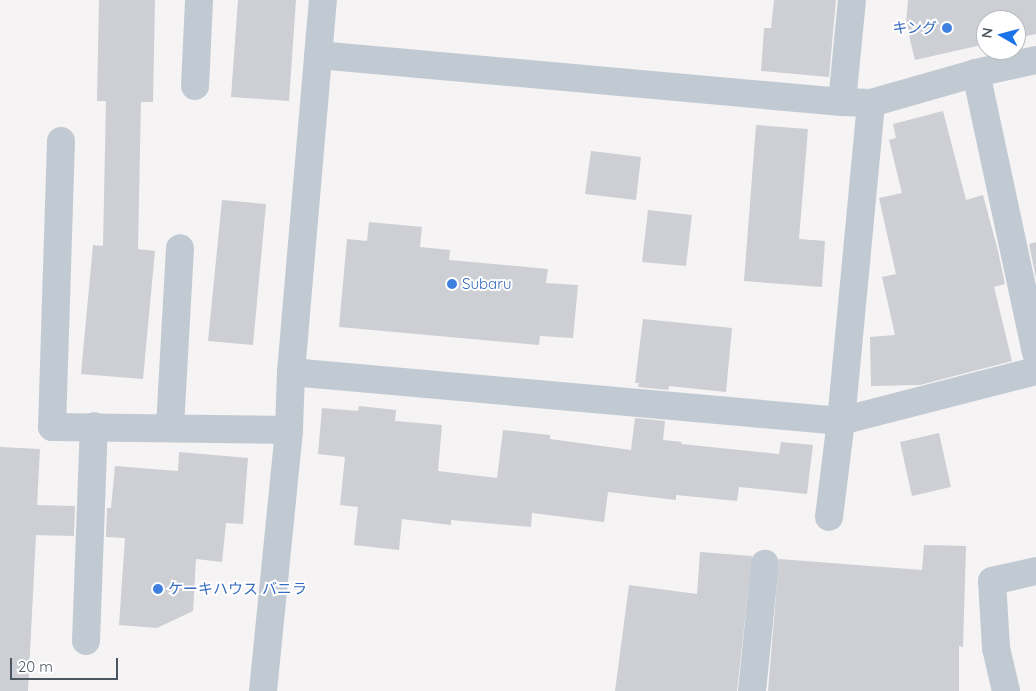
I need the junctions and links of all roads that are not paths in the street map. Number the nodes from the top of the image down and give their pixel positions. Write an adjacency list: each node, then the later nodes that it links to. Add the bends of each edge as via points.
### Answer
1 (199, 0): 7 (street)
2 (323, 0): 4 (street)
3 (852, 0): 8 (street)
4 (318, 55): 8 (street); 14 (street)
5 (1036, 60): 6 (street)
6 (976, 73): 9 (street); 12 (street)
7 (196, 86)
8 (842, 102): 9 (street)
9 (871, 103): 15 (street)
10 (61, 141): 16 (street, via 52,426)
11 (180, 248): 17 (street)
12 (1036, 353)
13 (1036, 371): 15 (street)
14 (292, 372): 15 (street); 18 (street)
15 (841, 421): 19 (street)
16 (94, 426): 17 (street); 22 (street)
17 (170, 427): 18 (street)
18 (289, 430): 23 (street)
19 (829, 517)
20 (765, 564): 24 (street)
21 (1036, 571): 25 (street, via 992,581 996,648)
22 (86, 641)
23 (263, 691)
24 (752, 691)
25 (1006, 691)

